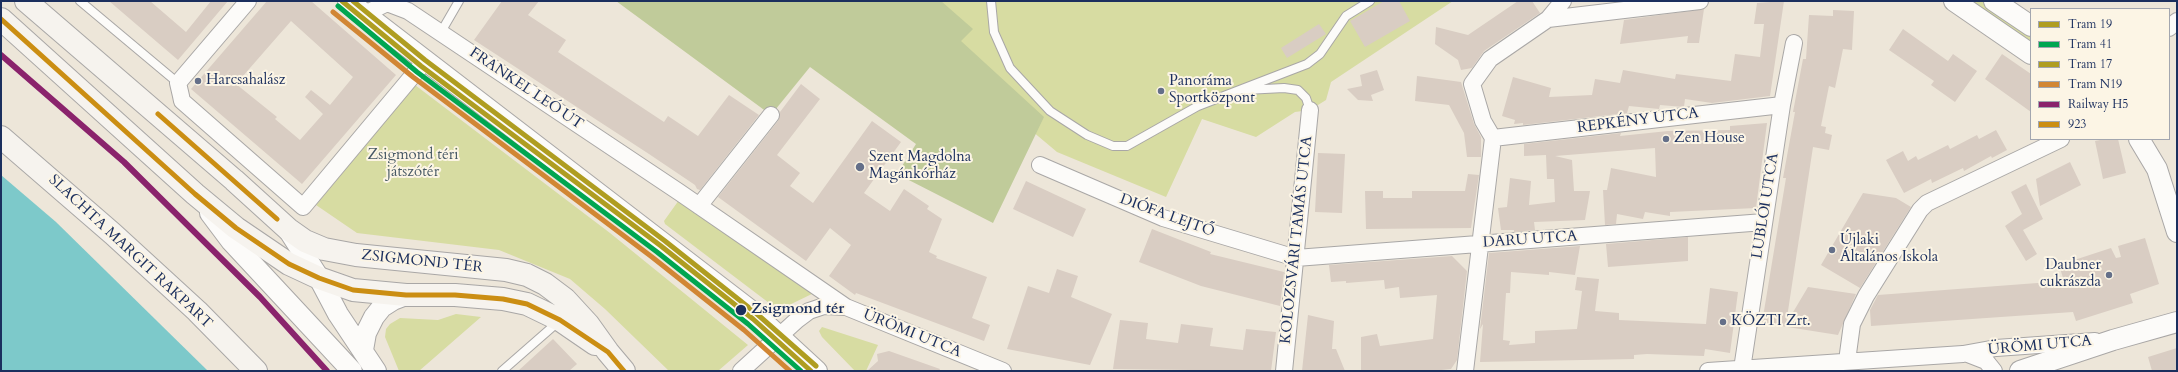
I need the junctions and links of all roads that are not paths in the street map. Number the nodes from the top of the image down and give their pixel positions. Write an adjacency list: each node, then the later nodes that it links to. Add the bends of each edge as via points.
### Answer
1 (26, 1): 34 (main road, ZSIGMOND TÉR)
2 (80, 1): 19 (lane)
3 (248, 1): 19 (street)
4 (460, 1): 15 (lane)
5 (991, 1): 20 (lane, via 994,32 1010,68 1050,111 1087,135 1113,146 1127,146 1198,106)
6 (1370, 1): 20 (lane, via 1346,16 1320,54 1307,64)
7 (1563, 1): 13 (street)
8 (1700, 1): 13 (street)
9 (1954, 1): 17 (street)
10 (1994, 1): 14 (street)
11 (354, 6): 15 (street, FRANKEL LEÓ ÚT, via 369,12 387,3 408,10); 18 (street)
12 (1, 19): 31 (main road, ZSIGMOND TÉR)
13 (1548, 20): 25 (street, via 1490,59 1472,84 1483,121)
14 (2030, 25)
15 (441, 32): 32 (street, FRANKEL LEÓ ÚT)
16 (1794, 43): 21 (street, LUBLÓI UTCA)
17 (2030, 53)
18 (425, 61): 19 (street, via 303,207 182,101); 43 (street)
19 (178, 83)
20 (1236, 90): 22 (lane, via 1298,90 1306,98)
21 (1782, 105): 25 (street, REPKÉNY UTCA); 33 (street, LUBLÓI UTCA)
22 (1310, 110): 37 (street, KOLOZSVÁRI TAMÁS UTCA)
23 (771, 115): 32 (street)
24 (1, 137): 51 (main road, SLACHTA MARGIT RAKPART, via 124,244 197,311)
25 (1494, 138): 36 (street)
26 (2059, 140): 48 (street, via 1927,203 1920,210 1866,296 1852,324)
27 (2140, 140): 30 (street)
28 (2155, 140): 30 (street)
29 (1040, 165): 37 (street, DIÓFA LEJTŐ, via 1163,218)
30 (2158, 169): 35 (street)
31 (195, 194): 38 (main road, ZSIGMOND TÉR, via 263,247 289,264); 52 (street, via 231,241)
32 (699, 206): 40 (street)
33 (1764, 222): 36 (street, DARU UTCA); 50 (street, LUBLÓI UTCA)
34 (288, 229): 38 (street); 46 (main road, ZSIGMOND TÉR, via 305,241 341,253 506,270 527,275 545,284 565,299 588,324)
35 (2177, 232)
36 (1482, 243): 37 (street, DARU UTCA); 60 (street)
37 (1296, 258): 59 (street, KOLOZSVÁRI TAMÁS UTCA)
38 (319, 278): 39 (main road, ZSIGMOND TÉR, via 353,290); 45 (street, via 338,314)
39 (406, 296): 41 (main road, ZSIGMOND TÉR, via 455,295 503,299 527,304); 45 (street, via 382,307 374,317 366,333)
40 (846, 307): 43 (street, ÜRÖMI UTCA, via 824,306 809,311); 58 (street, ÜRÖMI UTCA)
41 (560, 320): 46 (main road, ZSIGMOND TÉR); 54 (lane)
42 (2177, 322): 44 (street)
43 (779, 335): 56 (street); 57 (street)
44 (2113, 340): 47 (street, ÜRÖMI UTCA, via 1996,348); 63 (street)
45 (363, 350): 53 (street)
46 (608, 352): 55 (main road)
47 (1968, 354): 48 (street, ÜRÖMI UTCA); 62 (street, ÜRÖMI UTCA, via 1986,361)
48 (1847, 361): 49 (street, ÜRÖMI UTCA)
49 (1796, 368): 50 (street, ÜRÖMI UTCA)
50 (1742, 369): 61 (street, ÜRÖMI UTCA)
51 (256, 371)
52 (352, 371)
53 (376, 371)
54 (502, 371)
55 (624, 371)
56 (741, 371)
57 (817, 371)
58 (1003, 371)
59 (1284, 371)
60 (1465, 371)
61 (1708, 371)
62 (1994, 371)
63 (2020, 371)

